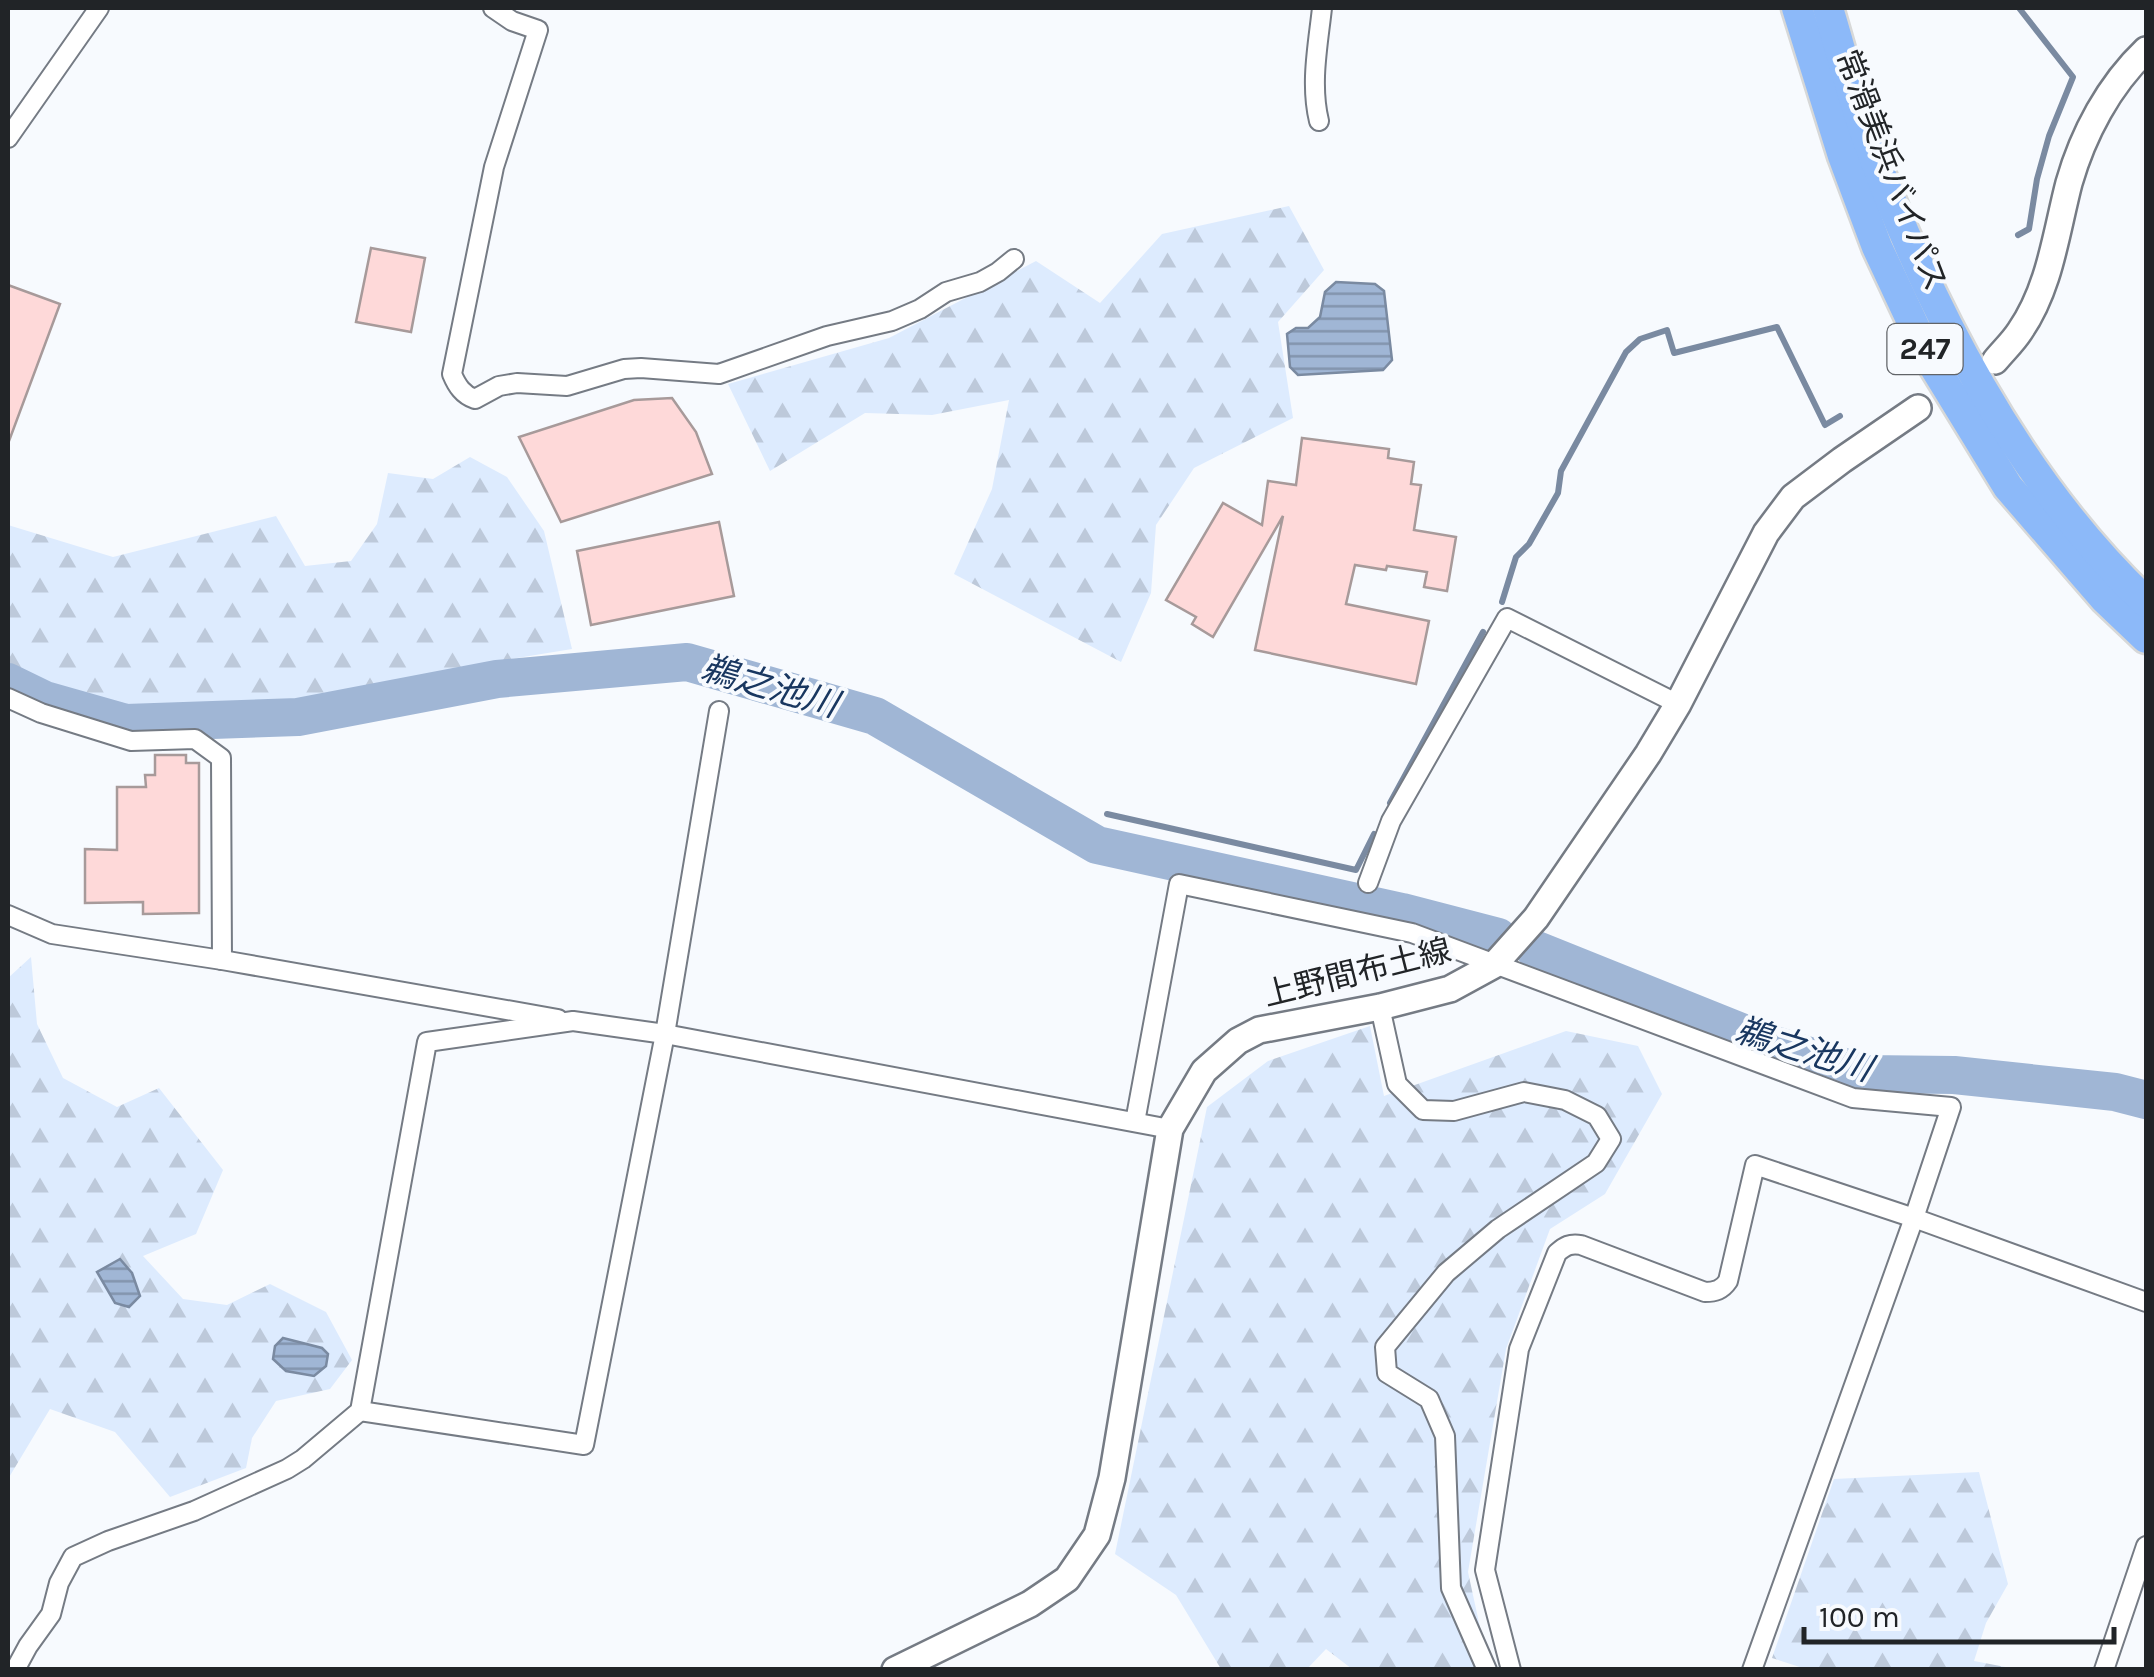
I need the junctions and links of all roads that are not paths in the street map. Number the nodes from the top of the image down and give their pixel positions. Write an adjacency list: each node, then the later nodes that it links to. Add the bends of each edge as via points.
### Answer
1 (99, 8): 8 (street)
2 (493, 8): 9 (street, via 538,30 494,166 452,374 468,397 499,386 567,386 641,368 719,374 827,336 892,322)
3 (1322, 8): 7 (street)
4 (1797, 8): 13 (highway, 常滑美浜バイパス / 247, via 1877,248 1930,358 2008,487)
5 (1828, 8): 12 (highway, 常滑美浜バイパス / 247, via 1867,137 1956,344 2030,467)
6 (2146, 50): 10 (main road, via 2096,116 2070,180 2042,287 2021,330)
7 (1318, 121)
8 (8, 138)
9 (1014, 259)
10 (1995, 361)
11 (1918, 408): 15 (main road, 上野間布土線, via 1793,497 1766,533)
12 (2146, 602)
13 (2146, 638)
14 (8, 698): 19 (street, via 131,741 195,739 221,758)
15 (1678, 704): 17 (street, via 1507,618 1391,821); 20 (main road, 上野間布土線, via 1536,918)
16 (719, 711): 23 (street)
17 (1368, 883)
18 (8, 915): 19 (street, via 52,934)
19 (222, 960): 22 (street)
20 (1494, 965): 21 (main road, 上野間布土線, via 1450,988); 24 (street, via 1412,934 1179,884); 26 (street, via 1854,1098 1951,1107)
21 (1380, 1007): 25 (main road, 上野間布土線, via 1259,1030 1238,1041 1204,1071); 32 (street, via 1397,1084 1422,1110 1454,1111 1524,1092 1566,1100 1597,1116 1612,1138 1596,1164 1498,1229 1446,1273 1385,1347 1387,1373 1429,1399 1445,1436 1451,1588)
22 (574, 1022): 23 (street); 28 (street, via 427,1042)
23 (665, 1034): 24 (street); 28 (street, via 584,1445)
24 (1135, 1122): 25 (street)
25 (1170, 1129): 31 (main road, 上野間布土線, via 1097,1535 1066,1579 1030,1604)
26 (1914, 1218): 27 (street); 33 (street, via 1756,1165 1723,1288 1705,1292 1576,1244 1557,1253 1519,1348 1484,1570); 34 (street)
27 (2146, 1302)
28 (360, 1410): 30 (street, via 288,1469 73,1557 51,1614)
29 (2146, 1546): 35 (street)
30 (15, 1670)
31 (895, 1670)
32 (1488, 1670)
33 (1511, 1670)
34 (1752, 1670)
35 (2104, 1670)

